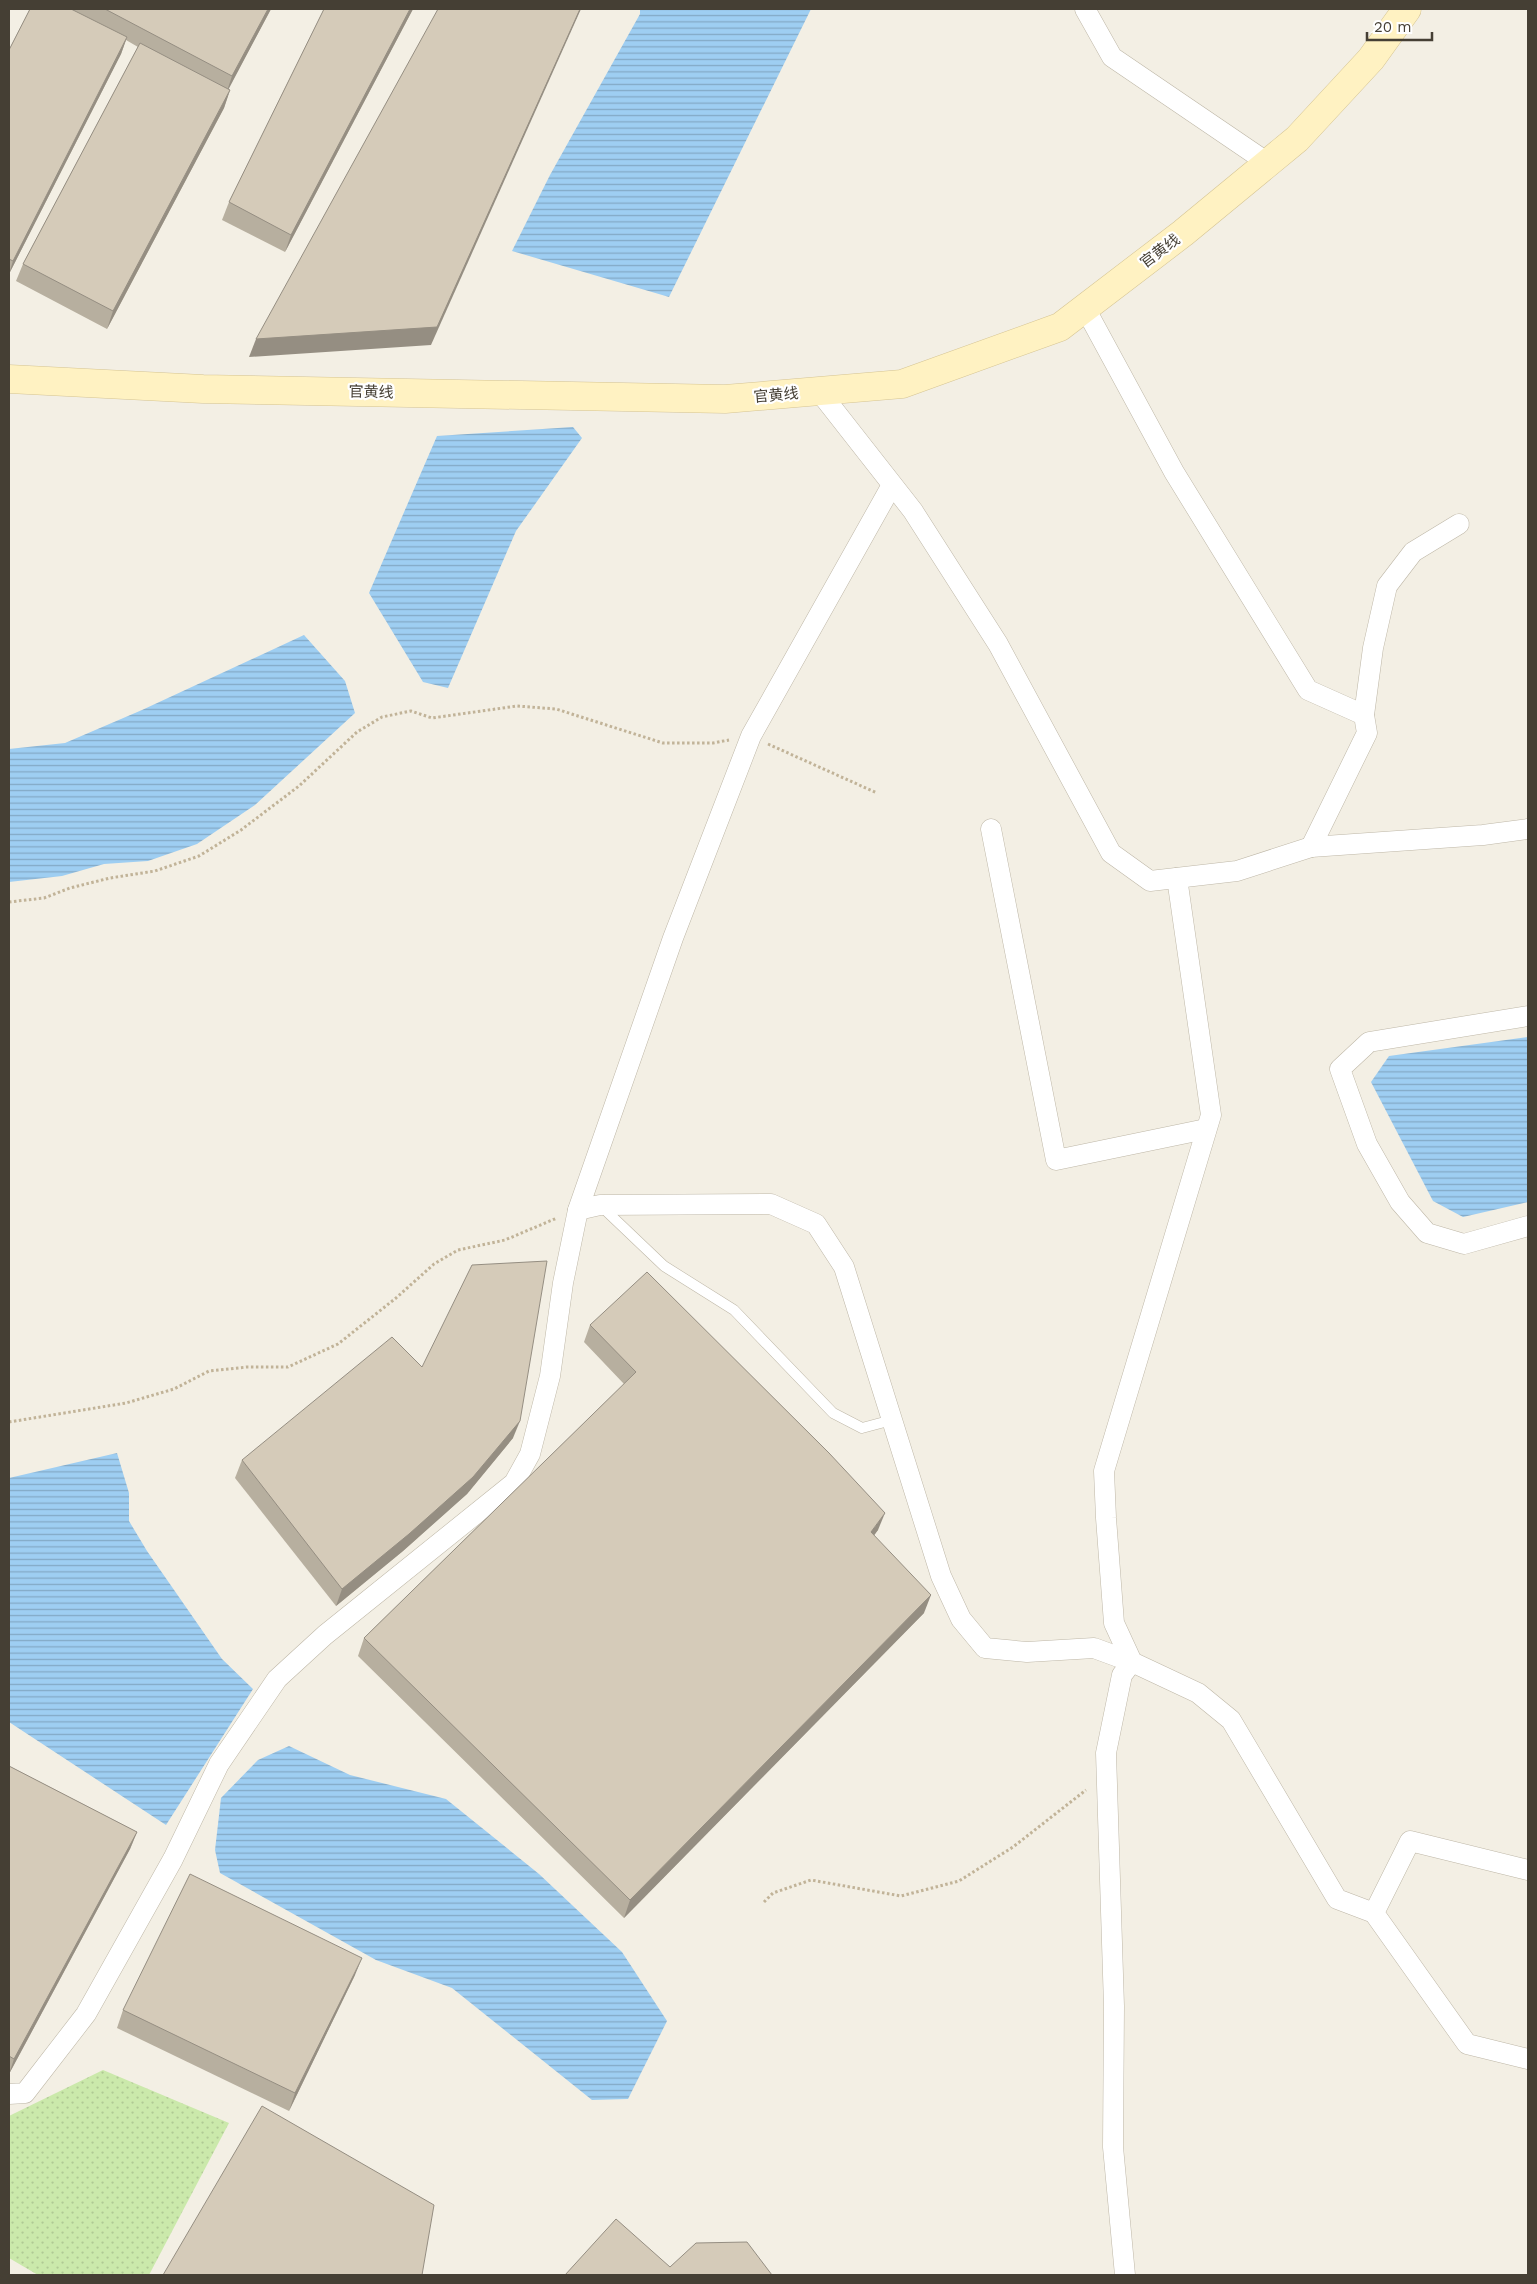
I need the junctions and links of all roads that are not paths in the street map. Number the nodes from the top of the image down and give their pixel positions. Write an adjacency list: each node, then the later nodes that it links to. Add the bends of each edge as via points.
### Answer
1 (1085, 9): 3 (street, via 1112,57)
2 (1407, 9): 3 (street, 官黄线, via 1372,59 1297,139)
3 (1268, 163): 4 (street, 官黄线)
4 (1085, 308): 6 (street, 官黄线, via 1060,327 902,384); 9 (street, via 1174,472 1308,690)
5 (9, 380): 6 (street, 官黄线, via 203,389 726,399)
6 (818, 391): 7 (street)
7 (892, 485): 13 (street, via 913,511 998,644 1111,853 1150,881); 17 (street, via 751,736 673,938)
8 (1459, 524): 9 (street, via 1413,552 1387,586 1373,648)
9 (1364, 715): 12 (street, via 1367,733)
10 (991, 829): 15 (street, via 1056,1160)
11 (1528, 829): 12 (street)
12 (1311, 847): 13 (street, via 1237,871)
13 (1177, 878): 15 (street, via 1211,1115)
14 (1528, 1016): 18 (street, via 1369,1042 1340,1069 1367,1144 1400,1202 1426,1234 1464,1244)
15 (1206, 1129): 20 (street, via 1104,1471 1114,1622)
16 (600, 1205): 17 (street); 19 (lane, via 664,1266 734,1310 833,1413 862,1428); 19 (street, via 771,1204 816,1224 844,1267)
17 (578, 1210): 24 (street, via 550,1376 530,1454 514,1483 324,1635 277,1679 220,1764 173,1859 86,2014 24,2093)
18 (1528, 1226)
19 (892, 1420): 20 (street, via 941,1576 961,1619 985,1648 1027,1652 1094,1648)
20 (1132, 1662): 22 (street, via 1198,1694 1231,1720 1337,1899); 25 (street, via 1122,1675 1106,1754 1114,2006 1113,2147)
21 (1528, 1870): 22 (street, via 1410,1841)
22 (1374, 1912): 23 (street, via 1467,2044)
23 (1528, 2060)
24 (9, 2094)
25 (1125, 2275)

